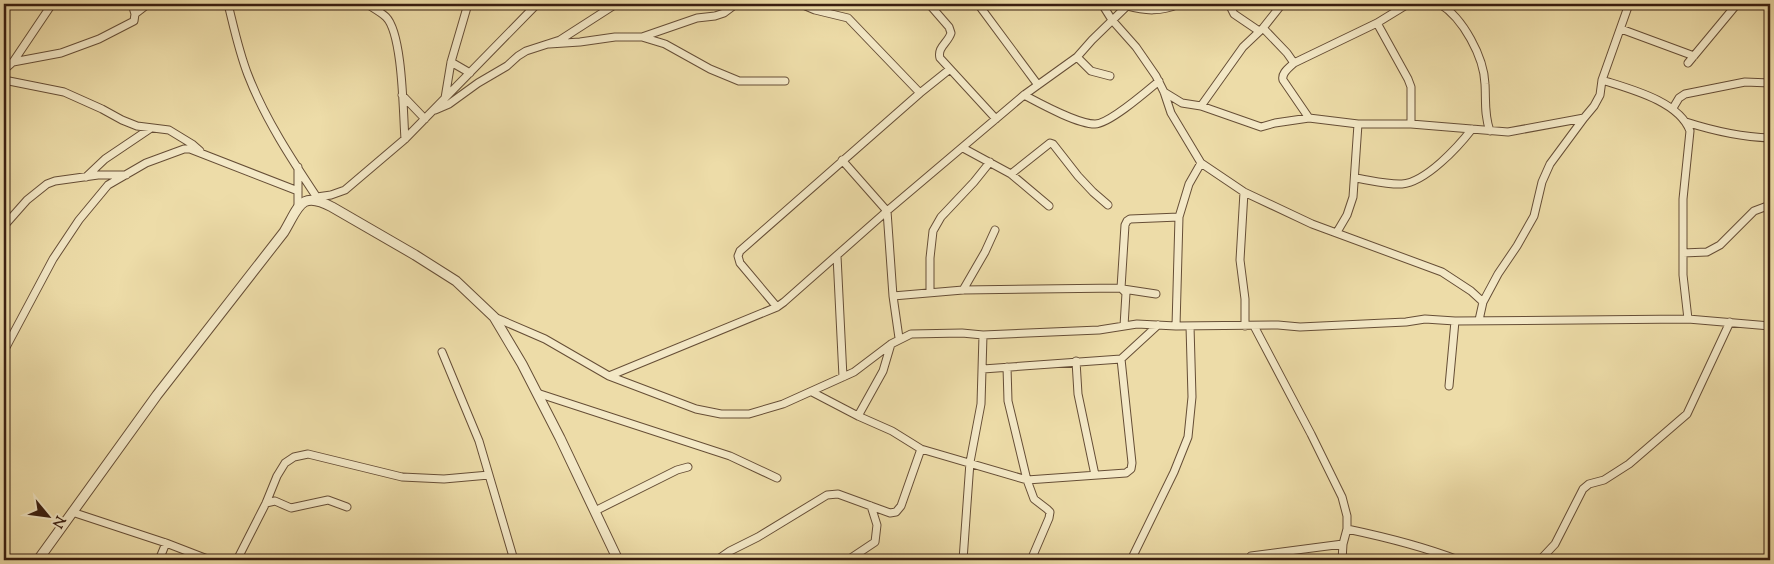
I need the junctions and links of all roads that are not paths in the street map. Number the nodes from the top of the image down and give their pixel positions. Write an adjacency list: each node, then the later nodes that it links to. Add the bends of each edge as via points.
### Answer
1 (52, 4): 31 (street)
2 (132, 4): 22 (street)
3 (148, 4): 22 (street)
4 (228, 4): 70 (street, via 249,76)
5 (367, 4): 47 (street, via 387,17 394,31)
6 (468, 4): 32 (street)
7 (537, 4): 37 (street)
8 (616, 4): 28 (street)
9 (736, 4): 27 (street, via 724,13 697,18)
10 (801, 4): 46 (street, via 848,18)
11 (929, 4): 35 (street, via 951,33 938,53)
12 (978, 4): 44 (street)
13 (1102, 4): 23 (street)
14 (1179, 4): 21 (street, via 1146,11)
15 (1229, 4): 26 (street, via 1234,14)
16 (1282, 4): 26 (street)
17 (1408, 4): 24 (street)
18 (1440, 4): 62 (street, via 1454,14 1477,54 1484,75)
19 (1629, 4): 25 (street)
20 (1737, 4): 29 (street)
21 (1128, 5): 23 (street)
22 (136, 14): 31 (street, via 134,21 99,39 61,53)
23 (1112, 20): 30 (street); 42 (street)
24 (1377, 23): 33 (street); 59 (street, via 1411,87)
25 (1621, 29): 29 (street); 40 (street)
26 (1261, 30): 33 (street); 50 (street, via 1243,46)
27 (642, 37): 28 (street); 41 (street, via 665,44 739,81)
28 (549, 44): 52 (street, via 526,51 449,104)
29 (1694, 56): 34 (street)
30 (1077, 57): 38 (street, via 1092,71); 44 (street)
31 (13, 62): 36 (street)
32 (451, 62): 37 (street); 49 (street)
33 (1294, 63): 53 (street, via 1282,76 1283,80)
34 (1688, 63)
35 (950, 69): 46 (street); 56 (street)
36 (4, 70)
37 (470, 73): 49 (street)
38 (1110, 76)
39 (4, 80): 60 (street, via 64,92 122,120)
40 (1602, 80): 51 (street); 54 (street, via 1600,95)
41 (785, 81)
42 (1158, 81): 45 (street); 48 (street, via 1139,98 1097,124 1071,117)
43 (1770, 83): 51 (street, via 1745,82 1685,94)
44 (1038, 85): 48 (street)
45 (1164, 92): 50 (street, via 1182,102); 69 (street, via 1171,113)
46 (920, 93): 67 (street)
47 (401, 95): 55 (street); 64 (street)
48 (1024, 95): 56 (street)
49 (445, 98): 52 (street)
50 (1201, 106): 53 (street, via 1261,127)
51 (1673, 108): 57 (street)
52 (434, 110): 55 (street)
53 (1309, 118): 58 (street)
54 (1584, 118): 62 (street, via 1508,132); 94 (street, via 1550,164 1534,216)
55 (425, 119): 64 (street)
56 (996, 119): 65 (street)
57 (1686, 122): 63 (street, via 1713,130); 87 (street, via 1690,131 1682,199)
58 (1358, 124): 59 (street); 74 (street)
59 (1410, 124): 61 (street)
60 (150, 128): 66 (street, via 169,130); 73 (street)
61 (1472, 129): 62 (street); 74 (street, via 1451,154 1416,180 1402,184)
62 (1490, 131)
63 (1770, 138)
64 (405, 140): 77 (street, via 345,190)
65 (963, 148): 68 (street); 82 (street)
66 (202, 153): 72 (street, via 184,149 146,163); 75 (street)
67 (842, 160): 82 (street); 95 (street, via 740,251 740,263)
68 (990, 162): 71 (street); 91 (street, via 933,231)
69 (1201, 163): 76 (street); 83 (street, via 1189,184)
70 (298, 167): 75 (street); 77 (street)
71 (1011, 174): 79 (street); 80 (street, via 1050,143)
72 (126, 175): 73 (street); 111 (street, via 108,185 79,220 53,259)
73 (85, 177): 84 (street, via 47,184 27,200)
74 (1355, 178): 86 (street, via 1354,196)
75 (298, 191): 81 (street)
76 (1244, 192): 86 (street, via 1312,224); 105 (street, via 1240,260)
77 (318, 198): 81 (street, via 307,199); 96 (street, via 456,281)
78 (1770, 205): 87 (street, via 1754,211 1720,245 1707,252)
79 (1049, 206)
80 (1108, 206)
81 (298, 210): 134 (street)
82 (887, 211): 88 (street); 93 (street)
83 (1178, 217): 89 (street, via 1127,221); 103 (street)
84 (4, 226)
85 (995, 230): 90 (street)
86 (1338, 232): 94 (street, via 1442,272)
87 (1683, 253): 97 (street)
88 (838, 256): 95 (street); 118 (street)
89 (1122, 289): 90 (street); 92 (street); 102 (street, via 1126,292)
90 (963, 290): 91 (street)
91 (930, 292): 93 (street)
92 (1156, 294)
93 (893, 296): 109 (street)
94 (1483, 302): 98 (street)
95 (777, 307): 117 (street)
96 (494, 317): 117 (street, via 545,339); 121 (street)
97 (1688, 319): 98 (street); 100 (street)
98 (1478, 320): 99 (street)
99 (1456, 321): 106 (street, via 1426,319 1308,327); 119 (street)
100 (1730, 322): 107 (street); 153 (street, via 1688,414 1629,464 1583,489 1555,544)
101 (1158, 325): 102 (street); 103 (street); 113 (street)
102 (1124, 326): 108 (street)
103 (1176, 326): 104 (street)
104 (1190, 326): 105 (street); 150 (street, via 1192,397 1188,437)
105 (1245, 326): 106 (street)
106 (1254, 326): 135 (street, via 1342,497)
107 (1770, 326)
108 (984, 335): 109 (street, via 920,333); 116 (street)
109 (900, 338): 110 (street)
110 (891, 344): 118 (street); 122 (street, via 883,371)
111 (4, 351)
112 (442, 352): 126 (street, via 479,441)
113 (1122, 359): 114 (street); 127 (street, via 1131,469 1126,474)
114 (1076, 361): 115 (street); 127 (street, via 1078,394)
115 (1007, 367): 116 (street); 129 (street, via 1008,401)
116 (983, 369): 124 (street, via 981,404)
117 (609, 376): 120 (street, via 696,409 721,414 749,414)
118 (843, 377): 120 (street)
119 (1448, 386)
120 (812, 392): 122 (street)
121 (537, 393): 128 (street, via 730,456); 133 (street)
122 (858, 416): 123 (street)
123 (921, 449): 124 (street); 131 (street, via 896,512)
124 (970, 462): 129 (street); 148 (street)
125 (688, 467): 133 (street)
126 (489, 475): 130 (street, via 444,479 402,477 308,454 284,463); 144 (street)
127 (1095, 475): 129 (street)
128 (777, 478)
129 (1027, 480): 149 (street, via 1034,499 1050,512)
130 (266, 504): 132 (street, via 275,501 291,508 328,500); 143 (street)
131 (871, 506): 146 (street, via 838,494 827,495); 147 (street, via 877,525 875,542)
132 (347, 508)
133 (595, 511): 145 (street)
134 (72, 512): 136 (street); 140 (street)
135 (1347, 529): 137 (street); 139 (street, via 1402,541)
136 (166, 543): 141 (street); 142 (street)
137 (1343, 544): 138 (street); 151 (street)
138 (1251, 556)
139 (1445, 558): 152 (street)
140 (38, 560)
141 (159, 560)
142 (210, 560)
143 (237, 560)
144 (514, 560)
145 (618, 560)
146 (717, 560)
147 (848, 560)
148 (963, 560)
149 (1031, 560)
150 (1131, 560)
151 (1342, 560)
152 (1458, 560)
153 (1540, 560)

